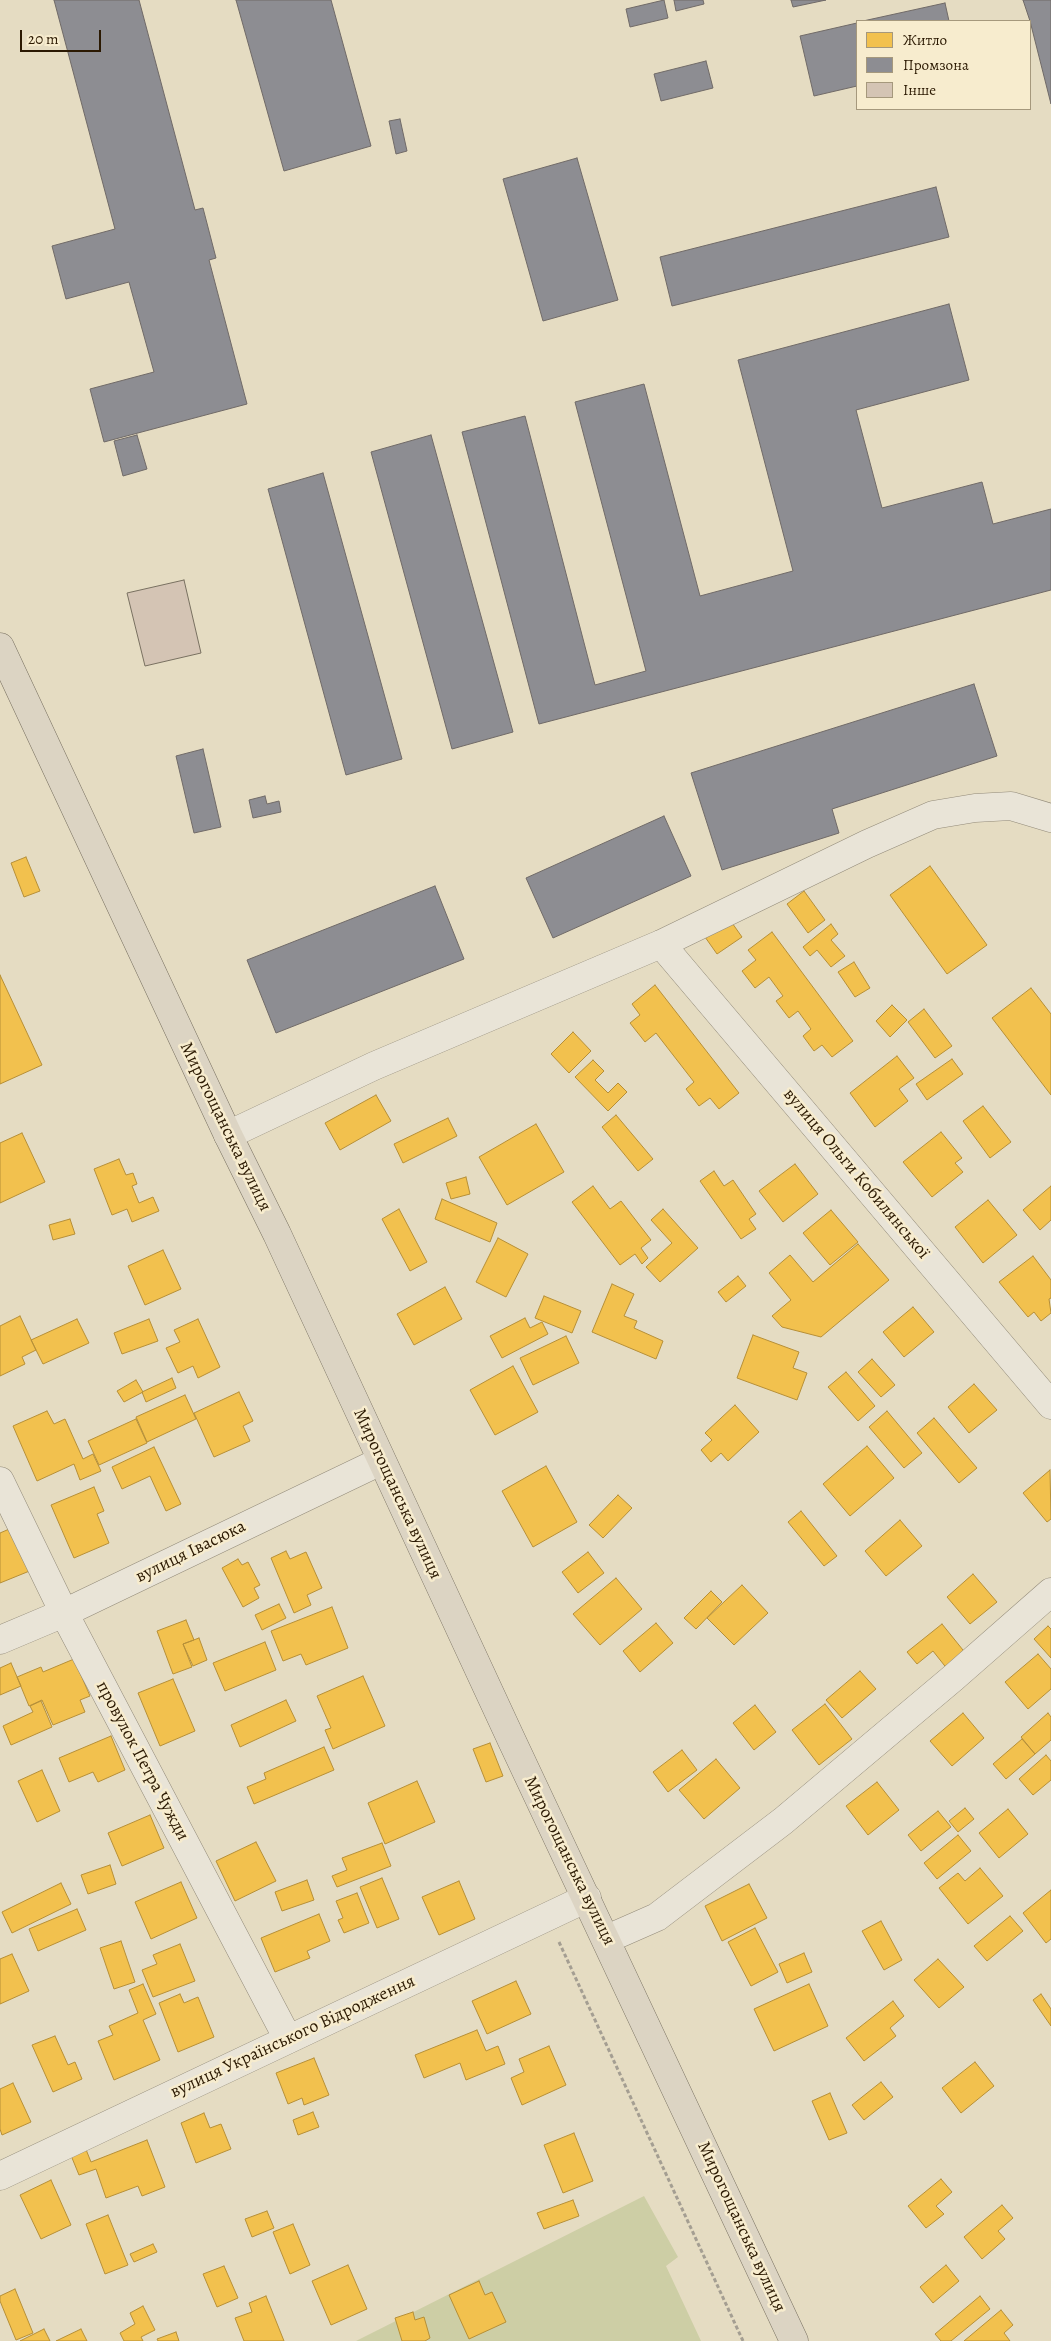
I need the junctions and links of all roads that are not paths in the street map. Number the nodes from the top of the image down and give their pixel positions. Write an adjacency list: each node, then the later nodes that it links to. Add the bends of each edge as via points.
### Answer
1 (0, 647): 4 (main road, Мирогощанська вулиця)
2 (1051, 818): 3 (street, via 1011,806 932,815)
3 (661, 944): 4 (street, via 374,1066); 5 (street, вулиця Ольги Кобилянської)
4 (228, 1135): 6 (main road, Мирогощанська вулиця)
5 (1051, 1405)
6 (381, 1460): 9 (street, вулиця Івасюка); 11 (main road, Мирогощанська вулиця)
7 (0, 1481): 9 (street, провулок Петра Чужди)
8 (1051, 1592): 12 (street, via 783,1821 657,1917)
9 (64, 1613): 10 (street, вулиця Івасюка); 13 (street, провулок Петра Чужди)
10 (0, 1640)
11 (587, 1898): 12 (main road, Мирогощанська вулиця); 13 (street, вулиця Українського Відродження)
12 (606, 1939): 15 (main road, Мирогощанська вулиця)
13 (288, 2040): 14 (street, вулиця Українського Відродження)
14 (0, 2176)
15 (794, 2341)

